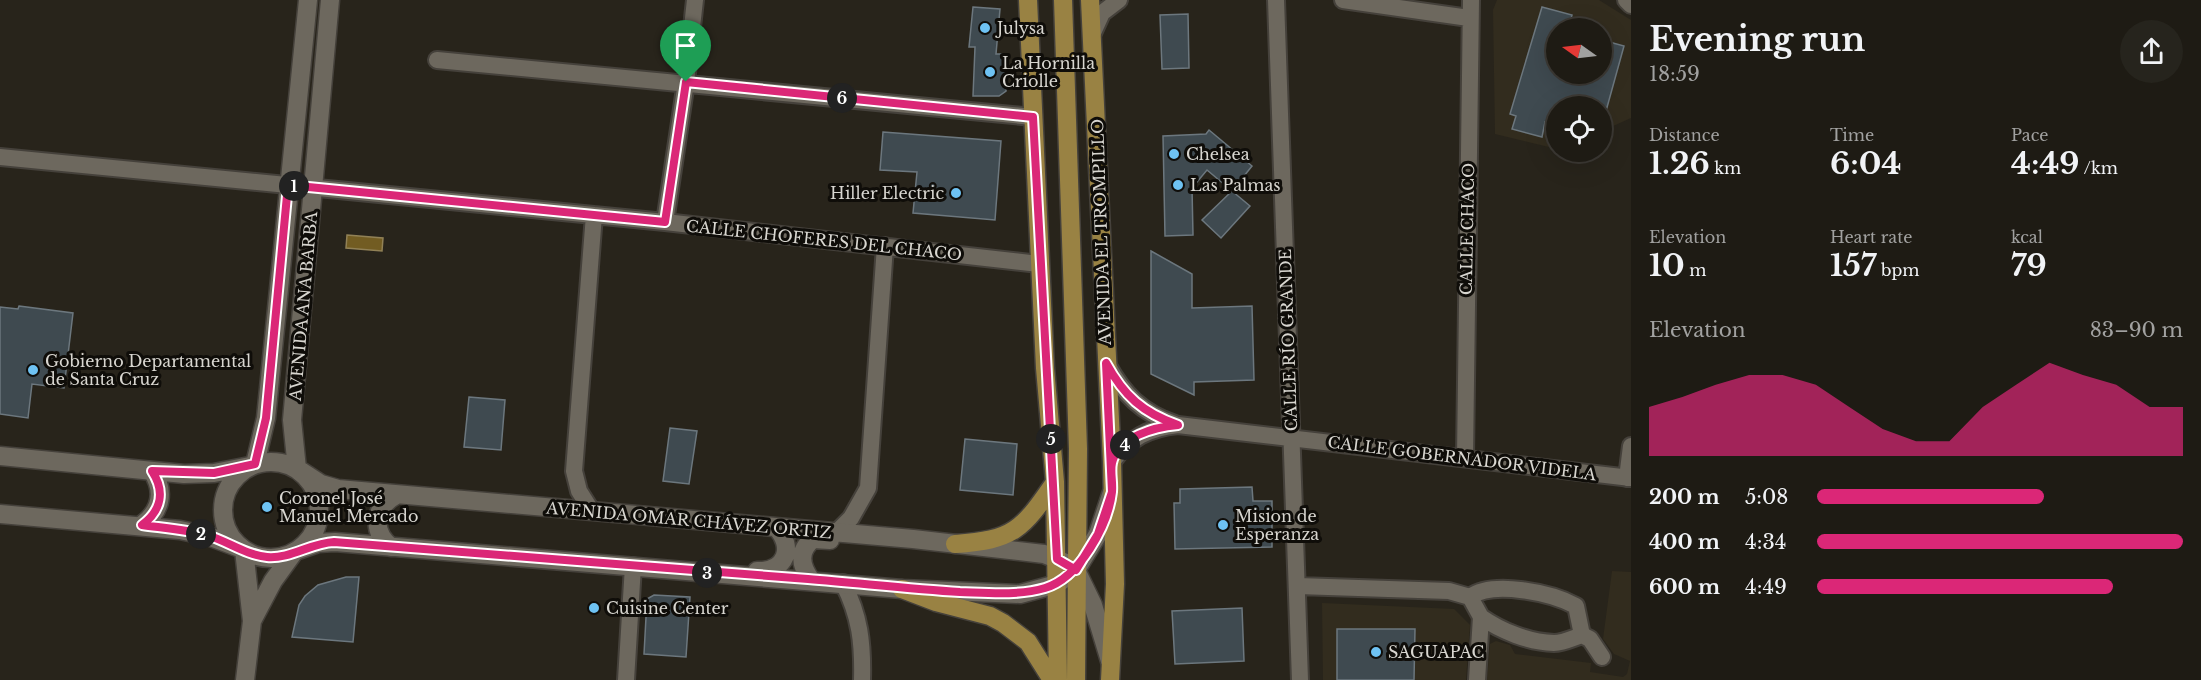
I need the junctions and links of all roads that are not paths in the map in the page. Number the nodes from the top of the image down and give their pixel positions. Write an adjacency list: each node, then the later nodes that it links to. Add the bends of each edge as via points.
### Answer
1 (308, 0): 21 (main road, AVENIDA ANA BARBA)
2 (330, 0): 22 (main road, AVENIDA ANA BARBA)
3 (695, 0): 18 (street)
4 (1029, 0): 16 (main road)
5 (1042, 0): 16 (main road)
6 (1063, 0): 53 (main road, AVENIDA EL TROMPILLO, via 1078,449)
7 (1090, 0): 15 (main road, AVENIDA EL TROMPILLO)
8 (1119, 0): 15 (street, via 1102,13)
9 (1276, 0): 29 (street, CALLE RÍO GRANDE)
10 (1343, 0): 14 (street)
11 (1471, 0): 14 (street, CALLE CHACO)
12 (1626, 0): 13 (street)
13 (1631, 5)
14 (1469, 18): 32 (street, CALLE CHACO)
15 (1092, 34): 27 (main road, AVENIDA EL TROMPILLO)
16 (1032, 56): 19 (main road)
17 (437, 60): 18 (street)
18 (686, 82): 19 (street); 24 (street)
19 (1033, 117): 26 (main road)
20 (0, 157): 21 (street, CALLE CHOFERES DEL CHACO)
21 (288, 185): 22 (street, CALLE CHOFERES DEL CHACO); 34 (main road, AVENIDA ANA BARBA, via 266,418)
22 (313, 188): 23 (street, CALLE CHOFERES DEL CHACO); 35 (main road, AVENIDA ANA BARBA, via 292,420)
23 (594, 215): 24 (street, CALLE CHOFERES DEL CHACO); 41 (street, via 574,471 579,491)
24 (665, 222): 25 (street, CALLE CHOFERES DEL CHACO)
25 (885, 246): 26 (street, CALLE CHOFERES DEL CHACO); 45 (street, via 868,488 852,518)
26 (1039, 264): 38 (main road)
27 (1106, 363): 28 (street, via 1134,404); 33 (main road, AVENIDA EL TROMPILLO)
28 (1178, 425): 29 (street, CALLE GOBERNADOR VIDELA); 33 (street, via 1140,434)
29 (1292, 437): 32 (street, CALLE GOBERNADOR VIDELA); 58 (street, CALLE RÍO GRANDE)
30 (1631, 446): 37 (street)
31 (0, 456): 36 (main road)
32 (1465, 458): 37 (street, CALLE GOBERNADOR VIDELA)
33 (1112, 462): 39 (main road, AVENIDA EL TROMPILLO)
34 (254, 464): 35 (main road, via 277,462); 36 (main road, via 214,473); 49 (main road, via 228,488 224,504 231,536)
35 (299, 470): 40 (main road, AVENIDA OMAR CHÁVEZ ORTIZ, via 338,489); 50 (main road, via 318,496 320,512 309,540)
36 (152, 471): 43 (main road, via 160,500 157,510)
37 (1629, 478)
38 (1054, 482): 47 (main road, via 1022,526 1004,537); 51 (main road)
39 (1112, 492): 53 (main road, via 1098,534); 65 (main road, AVENIDA EL TROMPILLO, via 1115,584)
40 (396, 495): 41 (main road, AVENIDA OMAR CHÁVEZ ORTIZ); 48 (main road, via 382,506 377,524 379,533)
41 (591, 510): 44 (main road, AVENIDA OMAR CHÁVEZ ORTIZ)
42 (0, 514): 43 (main road)
43 (142, 525): 49 (main road, via 208,536)
44 (776, 527): 45 (main road, AVENIDA OMAR CHÁVEZ ORTIZ); 54 (main road, via 783,535 785,556 770,571)
45 (836, 533): 46 (main road, AVENIDA OMAR CHÁVEZ ORTIZ)
46 (900, 538): 47 (main road, AVENIDA OMAR CHÁVEZ ORTIZ); 55 (main road, via 883,544 813,539 805,546 801,558 803,570)
47 (954, 544): 51 (main road, AVENIDA OMAR CHÁVEZ ORTIZ, via 1022,550)
48 (392, 546): 50 (main road, via 334,542); 52 (main road)
49 (243, 550): 50 (main road, via 269,557); 62 (main road)
50 (296, 551): 62 (main road, via 273,581)
51 (1057, 559): 53 (main road, AVENIDA OMAR CHÁVEZ ORTIZ); 57 (main road)
52 (633, 566): 54 (main road); 67 (street)
53 (1076, 570): 57 (main road); 65 (main road, via 1093,605); 71 (main road, AVENIDA EL TROMPILLO)
54 (681, 571): 55 (main road)
55 (811, 580): 56 (main road)
56 (843, 583): 59 (main road); 68 (street, via 860,625)
57 (1057, 584): 59 (main road, via 1020,594); 70 (main road)
58 (1298, 586): 60 (street, via 1449,591); 72 (street, CALLE RÍO GRANDE)
59 (902, 589): 69 (main road, via 1003,623 1028,642)
60 (1470, 597): 61 (street); 63 (street, via 1487,589 1561,598 1576,606)
61 (1481, 617): 63 (street, via 1497,628 1531,639 1556,643); 73 (street)
62 (252, 621): 66 (main road)
63 (1582, 635): 64 (street, via 1590,639)
64 (1602, 657)
65 (1111, 672)
66 (245, 680)
67 (626, 680)
68 (862, 680)
69 (1052, 680)
70 (1058, 680)
71 (1076, 680)
72 (1300, 680)
73 (1477, 680)

